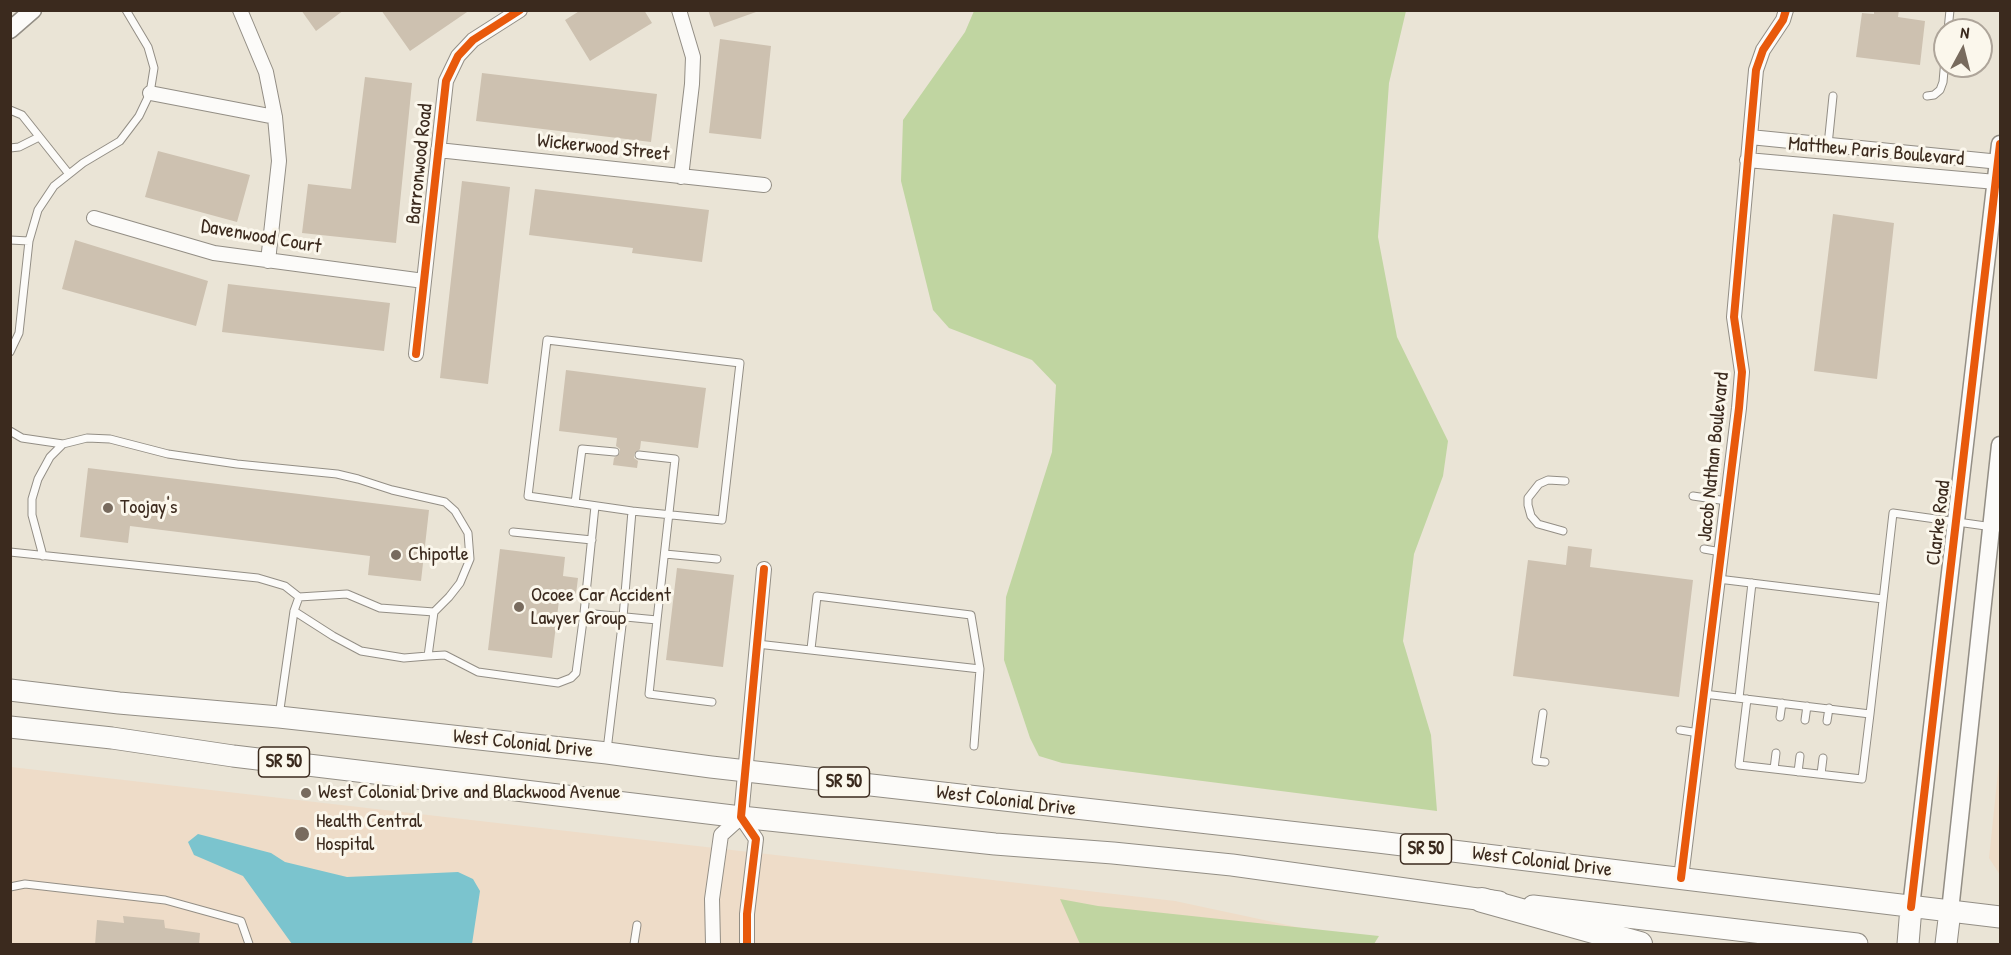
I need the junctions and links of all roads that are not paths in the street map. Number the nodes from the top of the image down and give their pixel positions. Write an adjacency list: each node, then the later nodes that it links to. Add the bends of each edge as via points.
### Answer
1 (33, 10): 7 (street)
2 (126, 10): 9 (lane, via 148,47 154,68)
3 (240, 10): 13 (street, via 266,72)
4 (520, 10): 19 (street, Barronwood Road, via 473,40 458,56 446,81)
5 (680, 10): 23 (street, via 693,57)
6 (1786, 10): 15 (street, Jacob Nathan Boulevard, via 1762,50 1756,70)
7 (10, 30)
8 (1943, 78): 11 (lane, via 1940,90)
9 (150, 93): 13 (street); 22 (lane, via 140,116 120,141)
10 (1833, 96): 17 (lane)
11 (1927, 96)
12 (10, 110): 14 (lane, via 22,115)
13 (275, 117): 29 (street, via 279,161)
14 (39, 136): 18 (lane); 22 (lane)
15 (1750, 138): 17 (street, Matthew Paris Boulevard); 20 (street, Jacob Nathan Boulevard)
16 (2001, 144): 21 (street, Clarke Road)
17 (1828, 145): 21 (street, Matthew Paris Boulevard)
18 (10, 148)
19 (438, 150): 23 (street, Wickerwood Street); 30 (street, Barronwood Road)
20 (1747, 160): 24 (street, Matthew Paris Boulevard); 40 (street, Jacob Nathan Boulevard, via 1734,317 1742,372)
21 (1999, 162): 24 (street, Clarke Road)
22 (69, 174): 28 (lane, via 54,186 38,210)
23 (681, 177): 25 (street, Wickerwood Street)
24 (1999, 181): 45 (street, Clarke Road)
25 (764, 185)
26 (94, 218): 29 (street, Davenwood Court, via 214,253)
27 (10, 240): 28 (lane)
28 (29, 242): 31 (lane, via 19,333)
29 (268, 261): 30 (street, Davenwood Court)
30 (424, 281): 32 (street, Barronwood Road)
31 (10, 352)
32 (416, 354)
33 (10, 431): 34 (lane, via 22,438)
34 (63, 444): 54 (lane, via 50,457 32,499 32,515); 62 (lane, via 87,438 110,439 168,454 337,474 445,502 468,533 470,559 460,583)
35 (2001, 445): 46 (street)
36 (615, 452): 41 (lane, via 582,449)
37 (639, 455): 44 (lane, via 675,459)
38 (1565, 480): 47 (lane, via 1539,484 1528,498 1531,516 1538,524)
39 (1693, 496): 40 (lane)
40 (1727, 501): 52 (street, Jacob Nathan Boulevard)
41 (575, 503): 42 (lane); 44 (lane, via 528,496 547,340 740,363 722,520)
42 (595, 506): 43 (lane); 49 (lane)
43 (632, 511): 44 (lane); 64 (lane)
44 (669, 515): 53 (lane)
45 (1955, 520): 46 (lane); 60 (lane, via 1893,513); 101 (street, Clarke Road)
46 (1996, 527): 102 (street)
47 (1563, 531)
48 (513, 532): 49 (lane)
49 (592, 540): 63 (lane)
50 (1704, 549): 52 (lane)
51 (10, 552): 54 (lane)
52 (1721, 552): 57 (street, Jacob Nathan Boulevard)
53 (665, 554): 55 (lane); 65 (lane)
54 (43, 556): 59 (lane, via 258,578 285,586)
55 (717, 559)
56 (764, 569): 66 (street)
57 (1718, 579): 58 (lane); 71 (street, Jacob Nathan Boulevard)
58 (1752, 583): 60 (lane); 72 (lane)
59 (299, 597): 61 (lane); 62 (lane, via 347,594 380,608)
60 (1884, 599): 79 (lane)
61 (294, 611): 68 (lane, via 361,651 404,658); 80 (lane)
62 (434, 612): 68 (lane)
63 (584, 613): 64 (lane); 68 (lane, via 576,673 558,682 478,672 445,655)
64 (623, 617): 65 (lane); 88 (lane)
65 (657, 620): 74 (lane, via 649,694)
66 (757, 644): 67 (lane); 94 (street)
67 (811, 649): 69 (lane); 69 (lane, via 817,596 971,615)
68 (428, 656)
69 (980, 669): 87 (lane)
70 (10, 690): 80 (highway, West Colonial Drive / SR 50)
71 (1704, 694): 72 (lane); 86 (street, Jacob Nathan Boulevard)
72 (1739, 698): 73 (lane)
73 (1747, 699): 75 (lane); 93 (lane, via 1739,765)
74 (712, 702)
75 (1782, 703): 76 (lane); 81 (lane)
76 (1807, 706): 77 (lane); 82 (lane)
77 (1828, 708): 79 (lane); 83 (lane)
78 (1543, 713): 92 (lane, via 1536,761)
79 (1870, 714): 96 (lane, via 1862,779)
80 (279, 717): 88 (highway, West Colonial Drive / SR 50)
81 (1780, 717)
82 (1805, 720)
83 (1827, 721)
84 (10, 727): 97 (highway, West Colonial Drive / SR 50)
85 (1680, 730): 86 (lane)
86 (1699, 734): 98 (street, Jacob Nathan Boulevard)
87 (974, 746)
88 (606, 753): 94 (highway, West Colonial Drive / SR 50)
89 (1776, 753): 93 (lane)
90 (1800, 756): 95 (lane)
91 (1823, 758): 96 (lane)
92 (1545, 762)
93 (1774, 769): 95 (lane)
94 (746, 771): 97 (street); 98 (highway, West Colonial Drive / SR 50)
95 (1798, 772): 96 (lane)
96 (1821, 774)
97 (741, 816): 100 (highway, West Colonial Drive / SR 50, via 1185,860); 107 (street, via 722,835 712,899); 108 (street, via 756,839)
98 (1681, 878): 101 (highway, West Colonial Drive / SR 50)
99 (10, 887): 105 (lane, via 25,884 165,900 241,921)
100 (1482, 900): 109 (highway); 110 (highway, West Colonial Drive / SR 50)
101 (1911, 907): 102 (highway, West Colonial Drive / SR 50); 111 (highway, Clarke Road)
102 (1950, 910): 103 (highway, West Colonial Drive / SR 50); 112 (highway)
103 (2001, 917)
104 (637, 925): 106 (lane)
105 (249, 945)
106 (634, 945)
107 (713, 945)
108 (747, 945)
109 (1640, 945)
110 (1857, 945)
111 (1908, 945)
112 (1946, 945)

